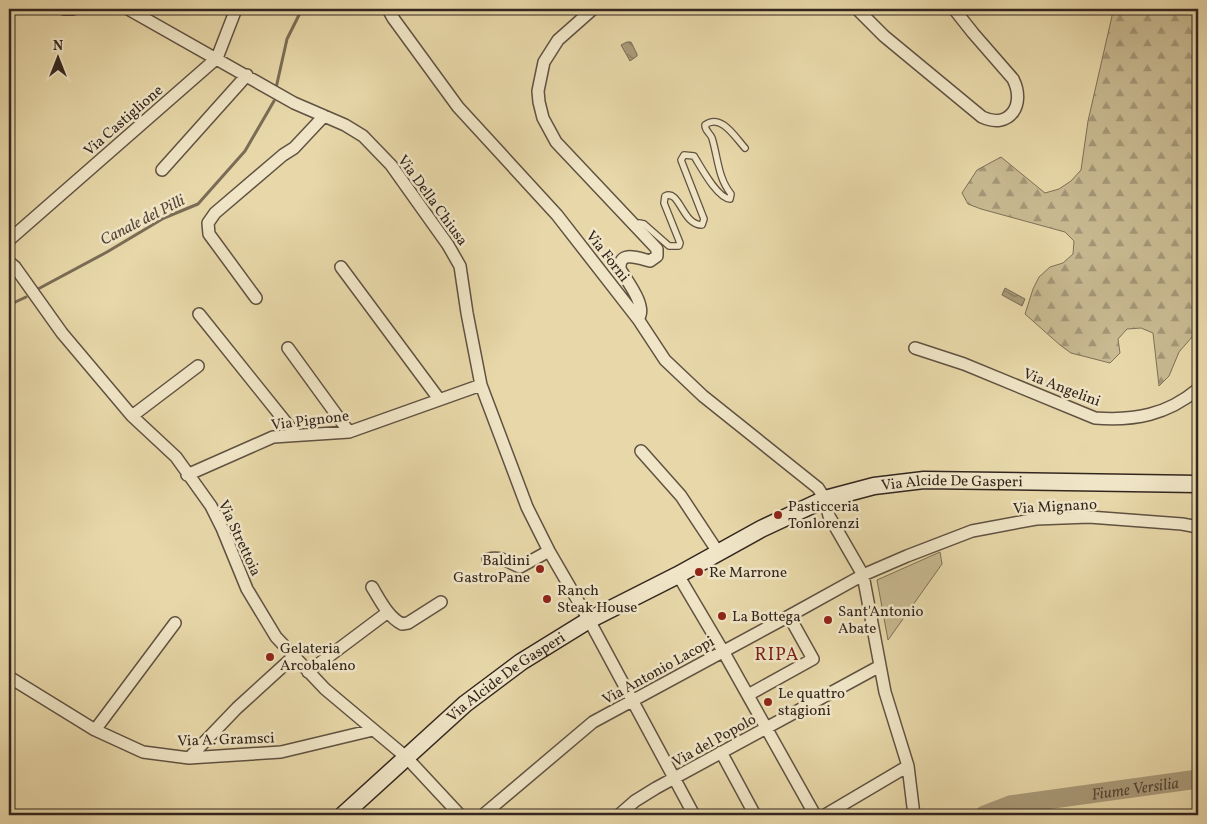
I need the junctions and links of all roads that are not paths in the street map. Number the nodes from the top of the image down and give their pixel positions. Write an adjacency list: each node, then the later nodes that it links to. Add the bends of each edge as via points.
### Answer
1 (64, 9): 2 (street)
2 (73, 9)
3 (128, 9): 9 (street, Via Della Chiusa)
4 (236, 9): 9 (street, Via Castiglione)
5 (388, 9): 20 (street, Via Forni, via 458,107 544,200)
6 (593, 9): 14 (street, via 558,40 544,62 539,102 543,118 556,142)
7 (857, 9): 8 (street, via 884,36 982,117 1003,120 1018,103 1017,87)
8 (954, 9)
9 (216, 58): 10 (street, Via Della Chiusa); 15 (street, Via Castiglione)
10 (247, 76): 11 (street, Via Della Chiusa); 13 (street)
11 (324, 116): 18 (street, via 294,148 215,213 208,223 209,234); 24 (street, Via Della Chiusa, via 363,136 391,165 448,244 460,266)
12 (745, 148): 14 (lane, via 724,125 707,122 705,128 711,136 720,175 731,194 730,199 718,193 694,156 684,155 681,160 704,219 702,225 690,221 676,198 668,194 664,203 679,246 669,246 644,224)
13 (162, 170)
14 (636, 226): 20 (street, via 658,249 657,256 650,261 628,256 620,263 620,269 640,304)
15 (9, 240)
16 (9, 262): 27 (street, Via Strettoia, via 62,333)
17 (341, 267): 26 (street)
18 (256, 298)
19 (199, 314): 29 (street)
20 (638, 319): 33 (street, Via Forni, via 665,360 703,396 818,488)
21 (288, 348): 28 (street)
22 (914, 348): 25 (street, Via Angelini, via 964,364 1095,418 1118,419 1167,410)
23 (198, 366): 27 (street)
24 (481, 385): 26 (street, Via Pignone); 35 (street, Via Della Chiusa, via 524,498)
25 (1198, 390)
26 (439, 399): 28 (street, Via Pignone)
27 (132, 416): 31 (street, Via Strettoia, via 176,457)
28 (349, 432): 29 (street, Via Pignone)
29 (296, 435): 31 (street, Via Pignone, via 273,437)
30 (641, 451): 36 (street, via 681,496)
31 (187, 474): 47 (street, Via Strettoia, via 211,506 247,589 276,637)
32 (1198, 484): 33 (main road, Via Alcide De Gasperi, via 924,480 874,486)
33 (825, 499): 36 (main road, Via Alcide De Gasperi); 39 (street, via 829,516)
34 (1198, 527): 39 (street, Via Mignano, via 1089,517 1036,519 972,531)
35 (549, 551): 37 (street, via 520,566 504,558); 44 (street, Via Della Chiusa)
36 (718, 552): 38 (main road, Via Alcide De Gasperi)
37 (488, 559)
38 (678, 575): 44 (main road, Via Alcide De Gasperi); 46 (street)
39 (863, 575): 43 (street, Via Antonio Lacopi); 48 (street)
40 (372, 587): 42 (street)
41 (440, 602): 42 (street, via 408,623 396,621)
42 (388, 612): 49 (street)
43 (789, 616): 46 (street, Via Antonio Lacopi); 51 (street, via 813,659)
44 (589, 620): 52 (street, Via Della Chiusa); 57 (main road, Via Alcide De Gasperi, via 521,662 465,704)
45 (175, 623): 54 (street)
46 (723, 651): 51 (street); 52 (street, Via Antonio Lacopi)
47 (294, 657): 49 (street, Via Strettoia); 58 (street, via 237,708)
48 (880, 666): 53 (street, Via del Popolo); 59 (street)
49 (308, 672): 55 (street, Via Strettoia)
50 (9, 677): 54 (street, Via A. Gramsci)
51 (748, 695): 53 (street)
52 (632, 701): 60 (street, Via Della Chiusa); 63 (street, Via Antonio Lacopi, via 593,722)
53 (766, 728): 56 (street, Via del Popolo); 67 (street)
54 (95, 730): 58 (street, Via A. Gramsci, via 143,752)
55 (373, 730): 57 (street, Via Strettoia); 58 (street, Via A. Gramsci, via 281,752)
56 (721, 752): 60 (street, Via del Popolo); 66 (street)
57 (406, 757): 61 (main road, Via Alcide De Gasperi); 62 (street, Via Strettoia)
58 (189, 758)
59 (908, 766): 68 (street); 69 (street)
60 (674, 779): 64 (street, Via del Popolo, via 635,801); 65 (street, Via Della Chiusa)
61 (343, 815)
62 (460, 815)
63 (484, 815)
64 (619, 815)
65 (694, 815)
66 (755, 815)
67 (815, 815)
68 (825, 815)
69 (914, 815)

